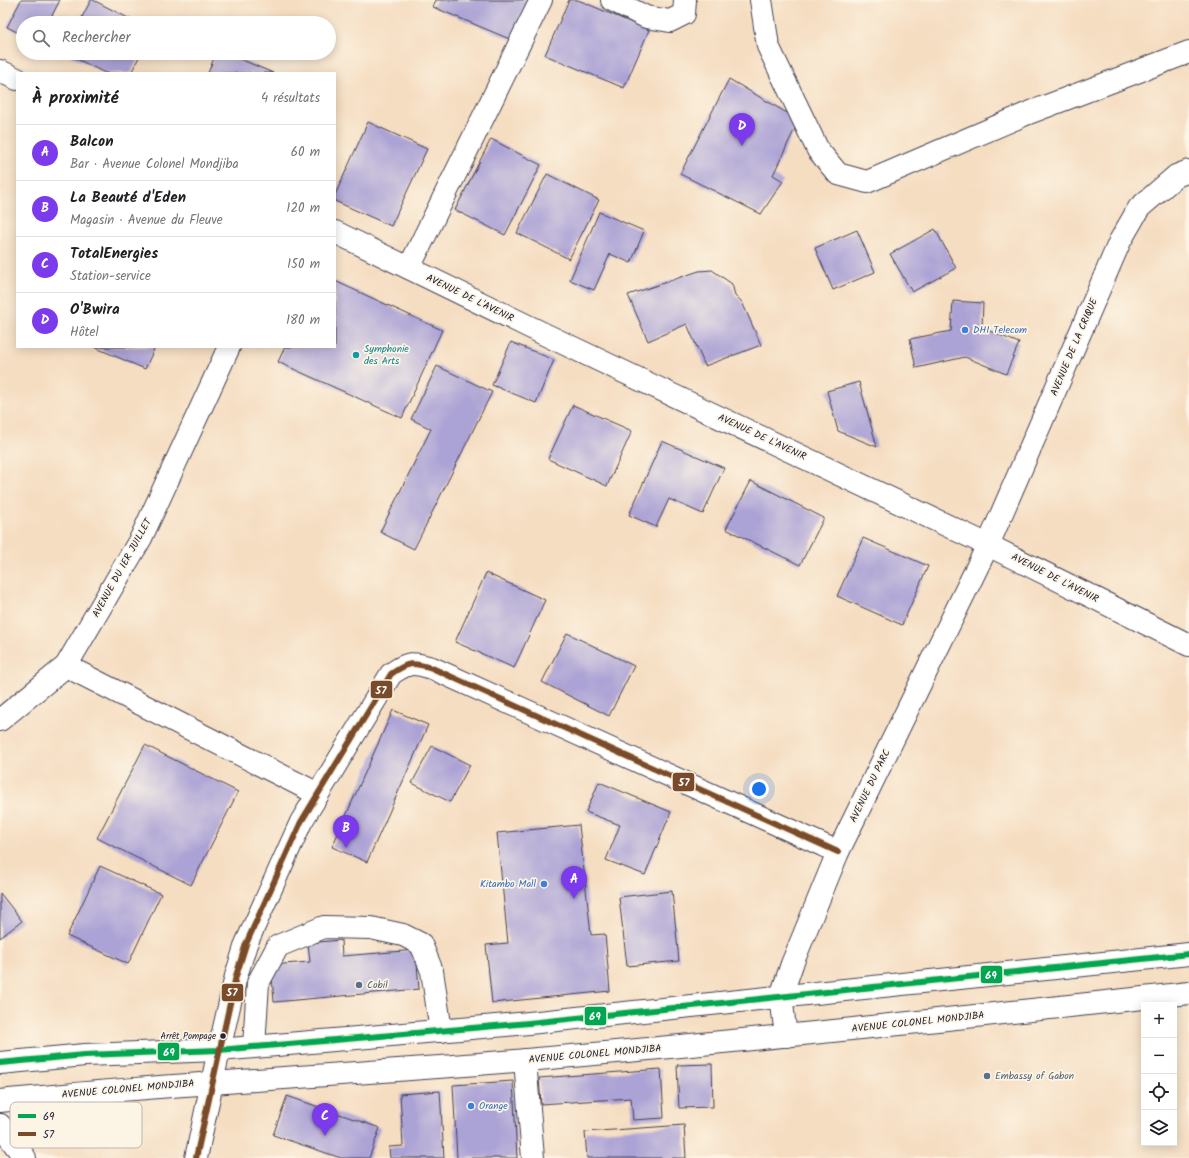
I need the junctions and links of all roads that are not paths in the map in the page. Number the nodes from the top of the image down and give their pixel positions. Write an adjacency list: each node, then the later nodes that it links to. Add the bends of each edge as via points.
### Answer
1 (541, 0): 8 (street)
2 (612, 0): 3 (street, via 646,17 670,21 684,14)
3 (685, 0)
4 (761, 0): 5 (street, via 768,46 818,150 838,174 867,182 1026,114)
5 (1189, 52)
6 (1185, 179): 10 (street, AVENUE DE LA CRIQUE, via 1139,208 1120,241)
7 (336, 232): 8 (street, AVENUE DE L'AVENIR)
8 (409, 268): 10 (street, AVENUE DE L'AVENIR)
9 (229, 348): 12 (street, AVENUE DU 1ER JUILLET, via 141,538)
10 (988, 545): 11 (street, AVENUE DE L'AVENIR); 15 (street, AVENUE DU PARC)
11 (1189, 645)
12 (66, 666): 13 (street, AVENUE DU 1ER JUILLET); 14 (street)
13 (0, 720)
14 (318, 794): 15 (street, via 391,674 404,665 417,664 432,668); 22 (street, via 301,822 246,944)
15 (838, 852): 18 (street, AVENUE DU PARC)
16 (1189, 954): 18 (street)
17 (1189, 993): 20 (street, AVENUE COLONEL MONDJIBA)
18 (781, 996): 19 (street, via 529,1024); 20 (street, AVENUE DU PARC)
19 (441, 1031): 21 (street); 21 (street, via 432,971 420,944 403,935 371,928 324,927 278,946 258,984)
20 (786, 1036): 23 (street, AVENUE COLONEL MONDJIBA)
21 (254, 1047): 22 (street)
22 (219, 1050): 24 (street, via 85,1055); 25 (street)
23 (525, 1060): 25 (street, AVENUE COLONEL MONDJIBA); 32 (street)
24 (0, 1063)
25 (212, 1083): 26 (street, AVENUE COLONEL MONDJIBA); 31 (street)
26 (0, 1101)
27 (0, 1125): 28 (street)
28 (10, 1138)
29 (17, 1148): 30 (street)
30 (25, 1158)
31 (196, 1158)
32 (533, 1158)

